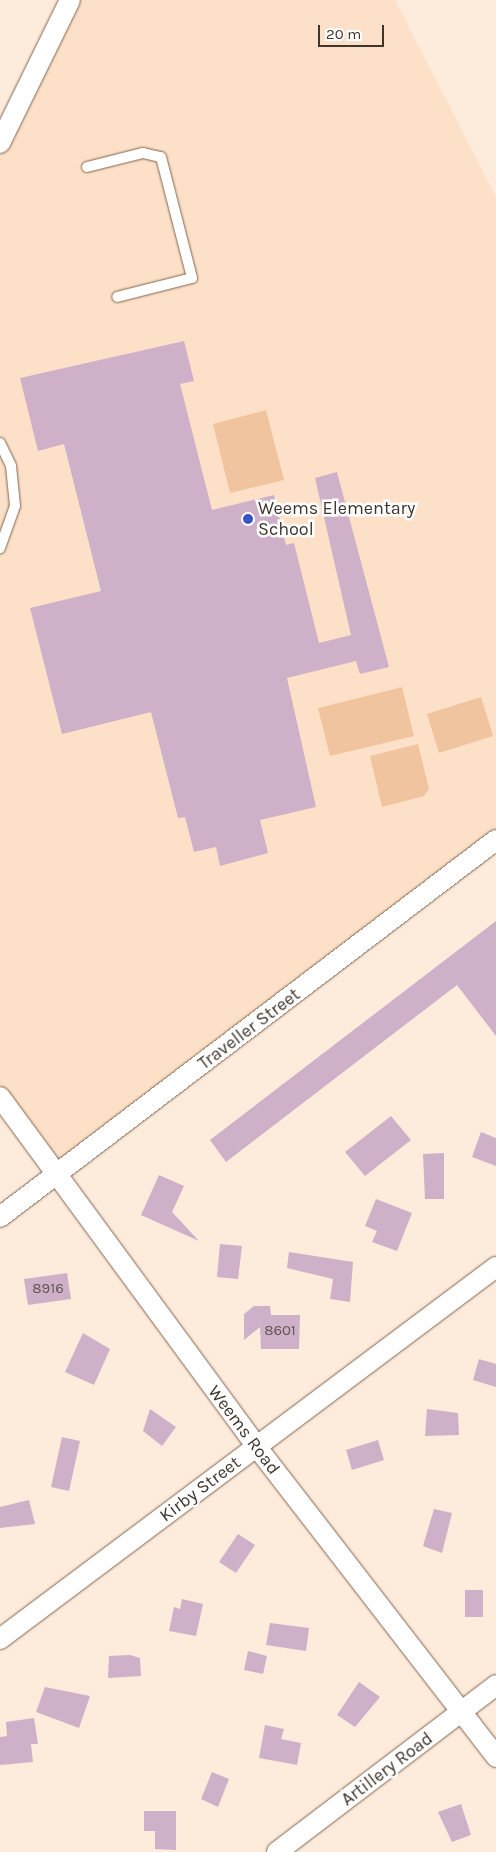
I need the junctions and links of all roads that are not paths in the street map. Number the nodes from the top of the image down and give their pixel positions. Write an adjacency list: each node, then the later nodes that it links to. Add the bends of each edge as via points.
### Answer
1 (70, 0): 2 (street)
2 (0, 143)
3 (87, 167): 4 (lane, via 143,153 161,157 192,278)
4 (117, 297)
5 (0, 443): 6 (lane, via 11,466 15,506)
6 (0, 548)
7 (496, 840): 9 (street, Traveller Street)
8 (0, 1096): 9 (street, Weems Road)
9 (56, 1174): 10 (street, Traveller Street); 12 (street, Weems Road)
10 (0, 1217)
11 (496, 1267): 12 (street, Kirby Street)
12 (256, 1446): 13 (street, Kirby Street); 15 (street, Weems Road)
13 (0, 1639)
14 (496, 1685): 15 (street, Artillery Road)
15 (461, 1712): 16 (street, Weems Road); 17 (street, Artillery Road)
16 (496, 1757)
17 (277, 1852)

